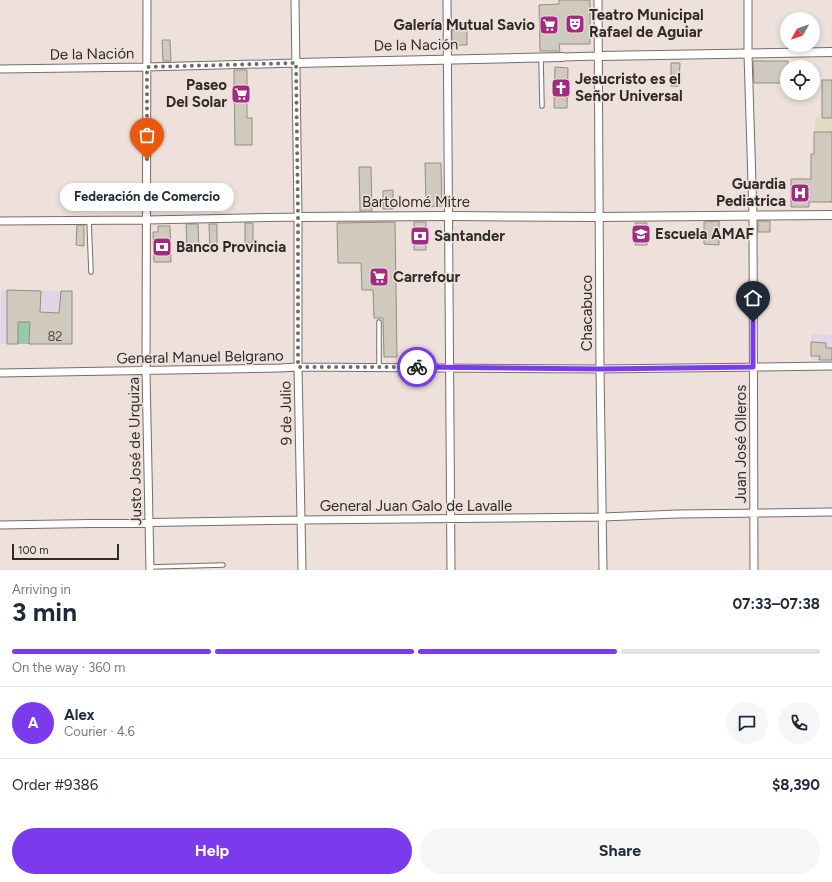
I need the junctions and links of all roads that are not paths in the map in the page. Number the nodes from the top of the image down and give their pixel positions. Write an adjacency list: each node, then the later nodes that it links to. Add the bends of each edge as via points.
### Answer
1 (147, 0): 13 (street, Justo José de Urquiza)
2 (296, 0): 12 (street, 9 de Julio)
3 (447, 0): 11 (street)
4 (598, 0): 8 (street, Chacabuco)
5 (748, 0): 7 (street, Juan José Olleros)
6 (832, 52): 7 (street, De la Nación)
7 (748, 54): 8 (street, De la Nación); 18 (street, Juan José Olleros)
8 (599, 56): 10 (street, De la Nación); 20 (street, Chacabuco)
9 (541, 57): 10 (street, De la Nación); 11 (street, De la Nación); 15 (lane)
10 (562, 57)
11 (448, 58): 12 (street, De la Nación); 17 (street)
12 (296, 63): 13 (street, De la Nación); 19 (street, 9 de Julio)
13 (147, 67): 14 (street, De la Nación); 22 (street, Justo José de Urquiza)
14 (0, 69)
15 (542, 106)
16 (832, 215): 18 (street, Bartolomé Mitre)
17 (449, 216): 19 (street, Bartolomé Mitre); 20 (street, Bartolomé Mitre); 29 (street)
18 (752, 216): 20 (street, Bartolomé Mitre); 30 (street, Juan José Olleros)
19 (298, 217): 22 (street, Bartolomé Mitre); 27 (street, 9 de Julio)
20 (599, 217): 31 (street, Chacabuco)
21 (88, 220): 22 (street, Bartolomé Mitre); 23 (street, Bartolomé Mitre); 24 (lane)
22 (147, 220): 32 (street, Justo José de Urquiza)
23 (0, 221)
24 (91, 272)
25 (379, 322): 28 (lane)
26 (832, 366): 30 (street, General Manuel Belgrano)
27 (298, 367): 28 (street, General Manuel Belgrano); 32 (street, General Manuel Belgrano); 38 (street, 9 de Julio)
28 (379, 367): 29 (street, General Manuel Belgrano)
29 (450, 367): 31 (street, General Manuel Belgrano); 36 (street)
30 (753, 367): 31 (street, General Manuel Belgrano); 35 (street, Juan José Olleros)
31 (600, 369): 37 (street, Chacabuco)
32 (146, 371): 33 (street, General Manuel Belgrano); 39 (street, Justo José de Urquiza)
33 (0, 372)
34 (832, 512): 35 (street, General Juan Galo de Lavalle)
35 (754, 513): 37 (street, General Juan Galo de Lavalle); 46 (street, Juan José Olleros)
36 (452, 518): 37 (street, General Juan Galo de Lavalle); 38 (street, General Juan Galo de Lavalle); 44 (street)
37 (603, 518): 45 (street, Chacabuco)
38 (301, 520): 39 (street, General Juan Galo de Lavalle); 43 (street, 9 de Julio)
39 (150, 523): 40 (street, General Juan Galo de Lavalle); 42 (street, Justo José de Urquiza)
40 (0, 525)
41 (223, 565): 42 (lane)
42 (150, 569)
43 (302, 570)
44 (451, 570)
45 (603, 570)
46 (754, 570)

